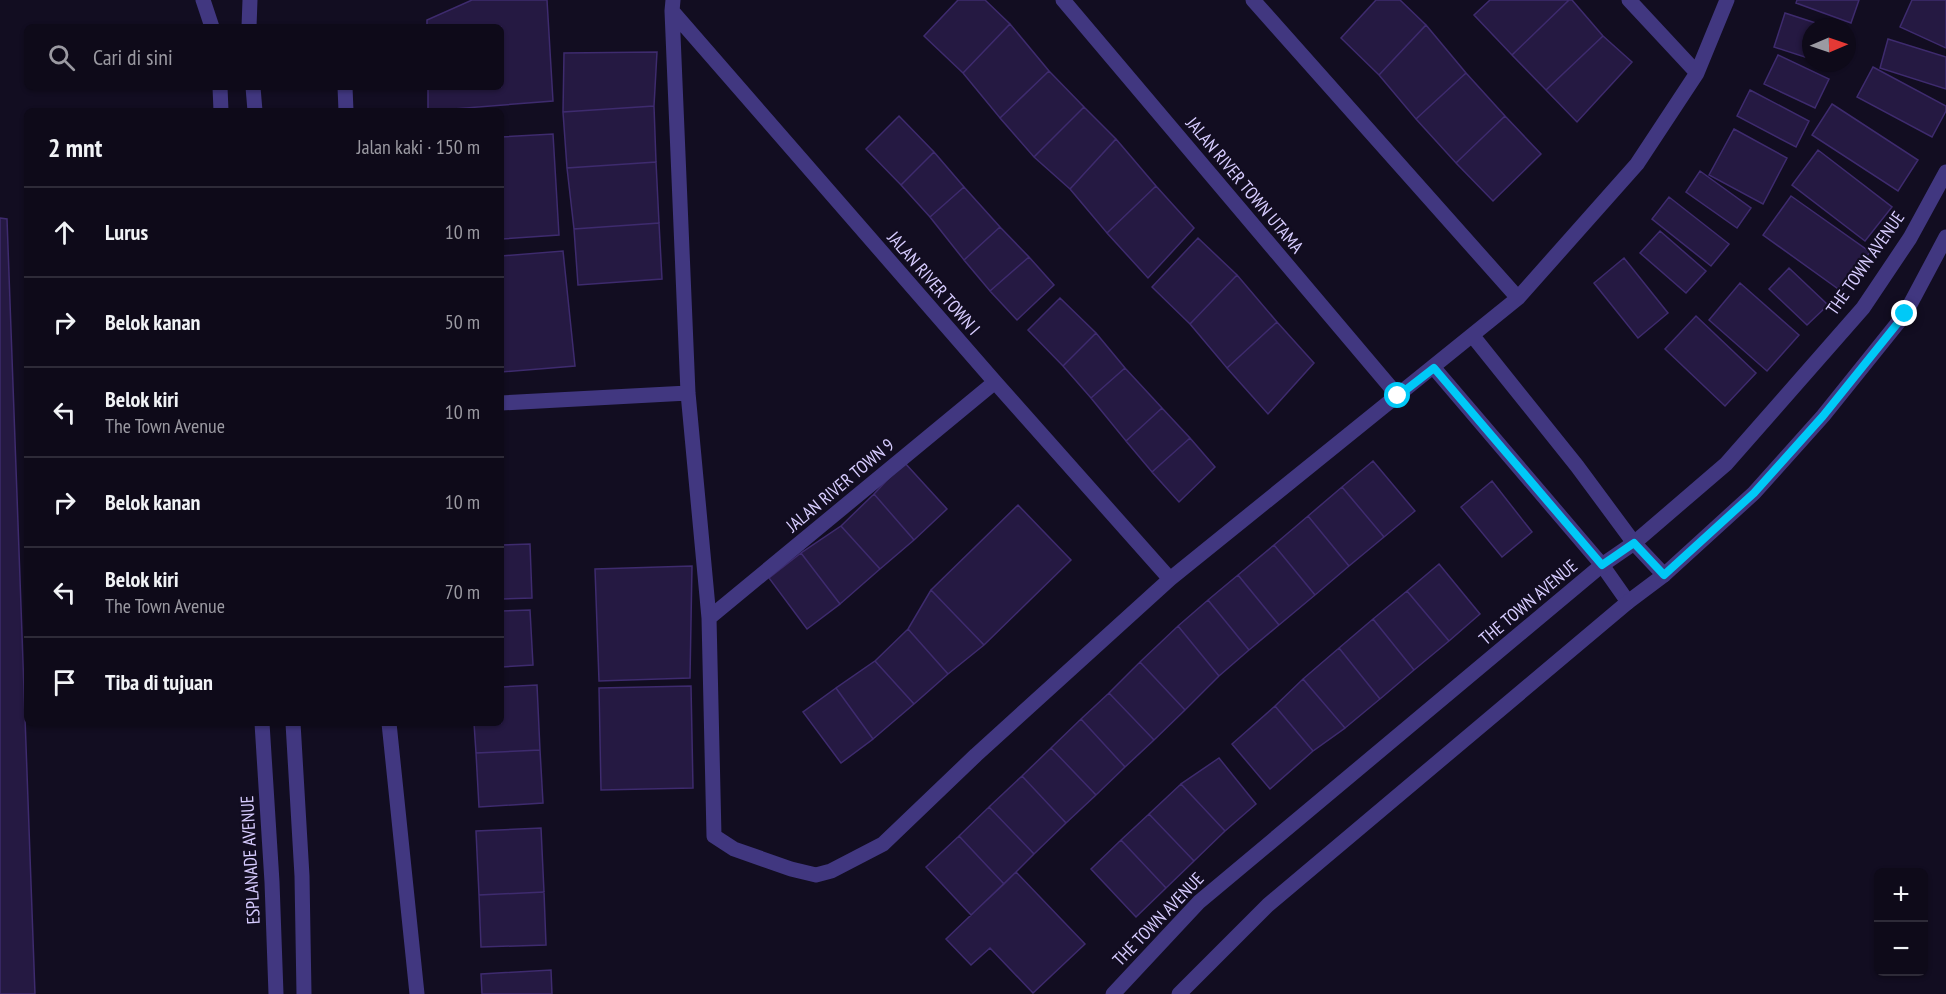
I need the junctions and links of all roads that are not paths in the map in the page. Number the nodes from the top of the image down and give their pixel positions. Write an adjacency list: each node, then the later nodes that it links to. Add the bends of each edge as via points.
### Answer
1 (203, 0): 8 (street)
2 (250, 0): 9 (street)
3 (1064, 0): 24 (street, JALAN RIVER TOWN UTAMA)
4 (1253, 0): 19 (street)
5 (1629, 0): 10 (street)
6 (1726, 0): 10 (street)
7 (672, 5): 22 (street, JALAN RIVER TOWN I); 23 (street)
8 (211, 24)
9 (249, 24)
10 (1697, 73): 19 (street, via 1637,164)
11 (220, 90): 14 (street)
12 (253, 90): 15 (street)
13 (345, 90): 16 (street)
14 (221, 108)
15 (255, 108)
16 (346, 108)
17 (1946, 172): 26 (street, THE TOWN AVENUE, via 1910,238 1863,308 1726,464)
18 (1946, 237): 28 (street, via 1905,314 1823,416 1754,493)
19 (1518, 298): 20 (street)
20 (1472, 335): 21 (street); 26 (street)
21 (1434, 368): 24 (street); 27 (street)
22 (995, 382): 29 (street, JALAN RIVER TOWN I); 31 (street, JALAN RIVER TOWN 9)
23 (688, 393): 25 (street); 31 (street)
24 (1398, 396): 29 (street)
25 (504, 403)
26 (1634, 543): 27 (street, THE TOWN AVENUE); 28 (street)
27 (1602, 565): 30 (street); 38 (street, THE TOWN AVENUE, via 1199,902)
28 (1664, 575): 30 (street)
29 (1170, 579): 31 (street, via 883,844 841,867 816,875 734,849 714,836)
30 (1628, 602): 39 (street, via 1268,905)
31 (709, 618)
32 (262, 726): 35 (street, ESPLANADE AVENUE)
33 (293, 726): 36 (street)
34 (389, 726): 37 (street)
35 (276, 994)
36 (304, 994)
37 (417, 994)
38 (1113, 994)
39 (1179, 994)

